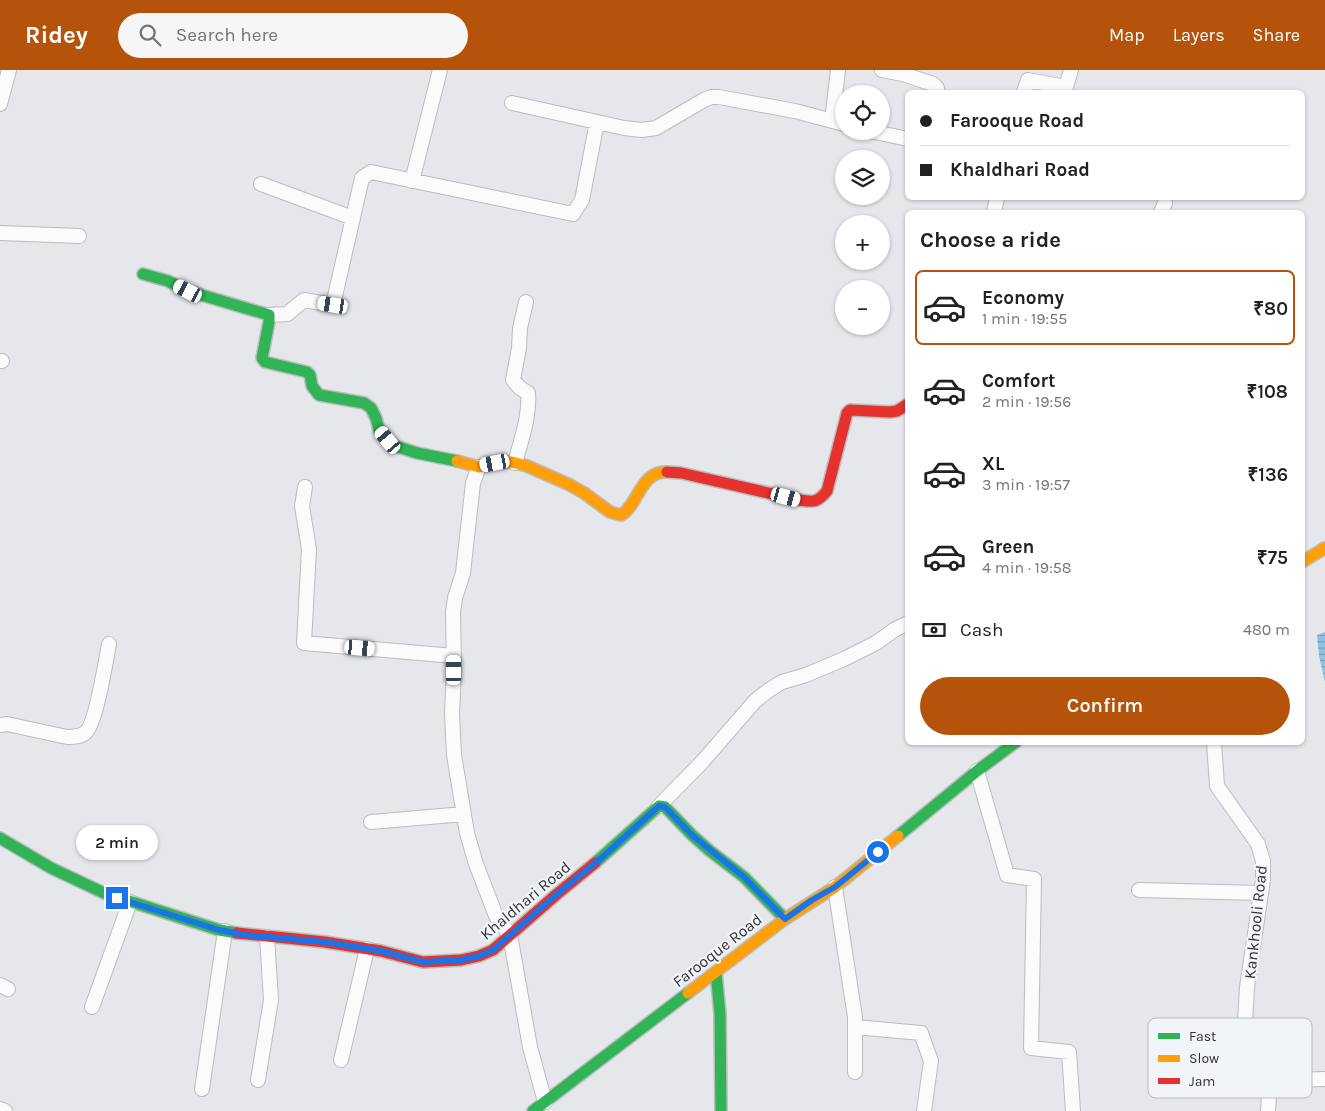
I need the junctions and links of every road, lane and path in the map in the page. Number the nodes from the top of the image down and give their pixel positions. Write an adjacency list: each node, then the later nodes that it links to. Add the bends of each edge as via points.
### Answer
1 (9, 70): 10 (street)
2 (440, 70): 15 (street)
3 (838, 70): 6 (street)
4 (882, 70): 7 (street, via 933,84)
5 (1071, 70): 8 (street, via 1066,87 1028,80)
6 (838, 85)
7 (936, 90)
8 (1025, 90)
9 (512, 103): 11 (street)
10 (0, 104)
11 (597, 122): 12 (street, via 642,130 656,128 704,100 719,96); 15 (street, via 582,200 573,214)
12 (835, 122)
13 (890, 135): 14 (street)
14 (905, 138)
15 (412, 181): 17 (street, via 371,172 362,178)
16 (261, 184): 17 (street)
17 (353, 218): 22 (street, via 333,305 304,300 288,314)
18 (0, 233): 19 (street)
19 (78, 236)
20 (142, 274): 22 (street)
21 (526, 302): 24 (street, via 513,380 528,393 529,401)
22 (269, 315): 25 (street, via 262,358 265,362 307,372 319,394 364,403 371,408 379,430 395,446)
23 (905, 406): 24 (street, via 890,412 850,410 847,413 827,491 813,502 680,473 660,472 642,486 627,512 621,515 610,512 558,479)
24 (515, 463): 25 (street, via 495,463)
25 (479, 468): 31 (street, via 473,483 463,573 453,612)
26 (304, 487): 31 (street, via 302,506 309,549 304,643)
27 (1325, 548): 28 (street)
28 (1305, 560)
29 (905, 624): 36 (street, via 844,659 769,690 755,701 704,761)
30 (109, 644): 32 (street, via 95,712 86,733 67,737 16,725)
31 (454, 656): 37 (street, via 454,756)
32 (0, 725)
33 (1012, 745): 35 (street, Farooque Road)
34 (1214, 745): 42 (street, Kankhooli Road, via 1217,786 1258,844 1263,861)
35 (977, 770): 40 (street, Farooque Road); 65 (street, via 1007,875 1034,879 1031,1048 1069,1052)
36 (659, 806): 44 (street, via 665,807 693,836 744,877); 46 (street, Khaldhari Road)
37 (464, 814): 38 (street); 46 (street, via 467,834 487,894 496,916)
38 (371, 822)
39 (0, 838): 43 (street, Khaldhari Road, via 51,868)
40 (835, 887): 44 (street, Farooque Road); 52 (street)
41 (1139, 890): 42 (street)
42 (1260, 893): 51 (street, Kankhooli Road)
43 (130, 902): 45 (street, Khaldhari Road); 50 (street)
44 (785, 919): 49 (street, Farooque Road)
45 (225, 931): 47 (street, Khaldhari Road); 58 (street)
46 (510, 934): 48 (street, Khaldhari Road, via 493,950 461,960 423,962); 60 (street)
47 (267, 937): 48 (street, Khaldhari Road); 57 (street, via 271,1000)
48 (367, 949): 53 (street)
49 (716, 972): 60 (street, Farooque Road); 63 (street)
50 (92, 1006)
51 (1245, 1018)
52 (855, 1027): 54 (street); 64 (street, via 920,1033 931,1061)
53 (341, 1060)
54 (855, 1072)
55 (1312, 1079): 56 (street)
56 (1325, 1079)
57 (258, 1080)
58 (202, 1089)
59 (1268, 1098): 66 (street, Kankhooli Road)
60 (539, 1107)
61 (0, 1110): 62 (street)
62 (5, 1111)
63 (721, 1111)
64 (924, 1111)
65 (1073, 1111)
66 (1268, 1111)

